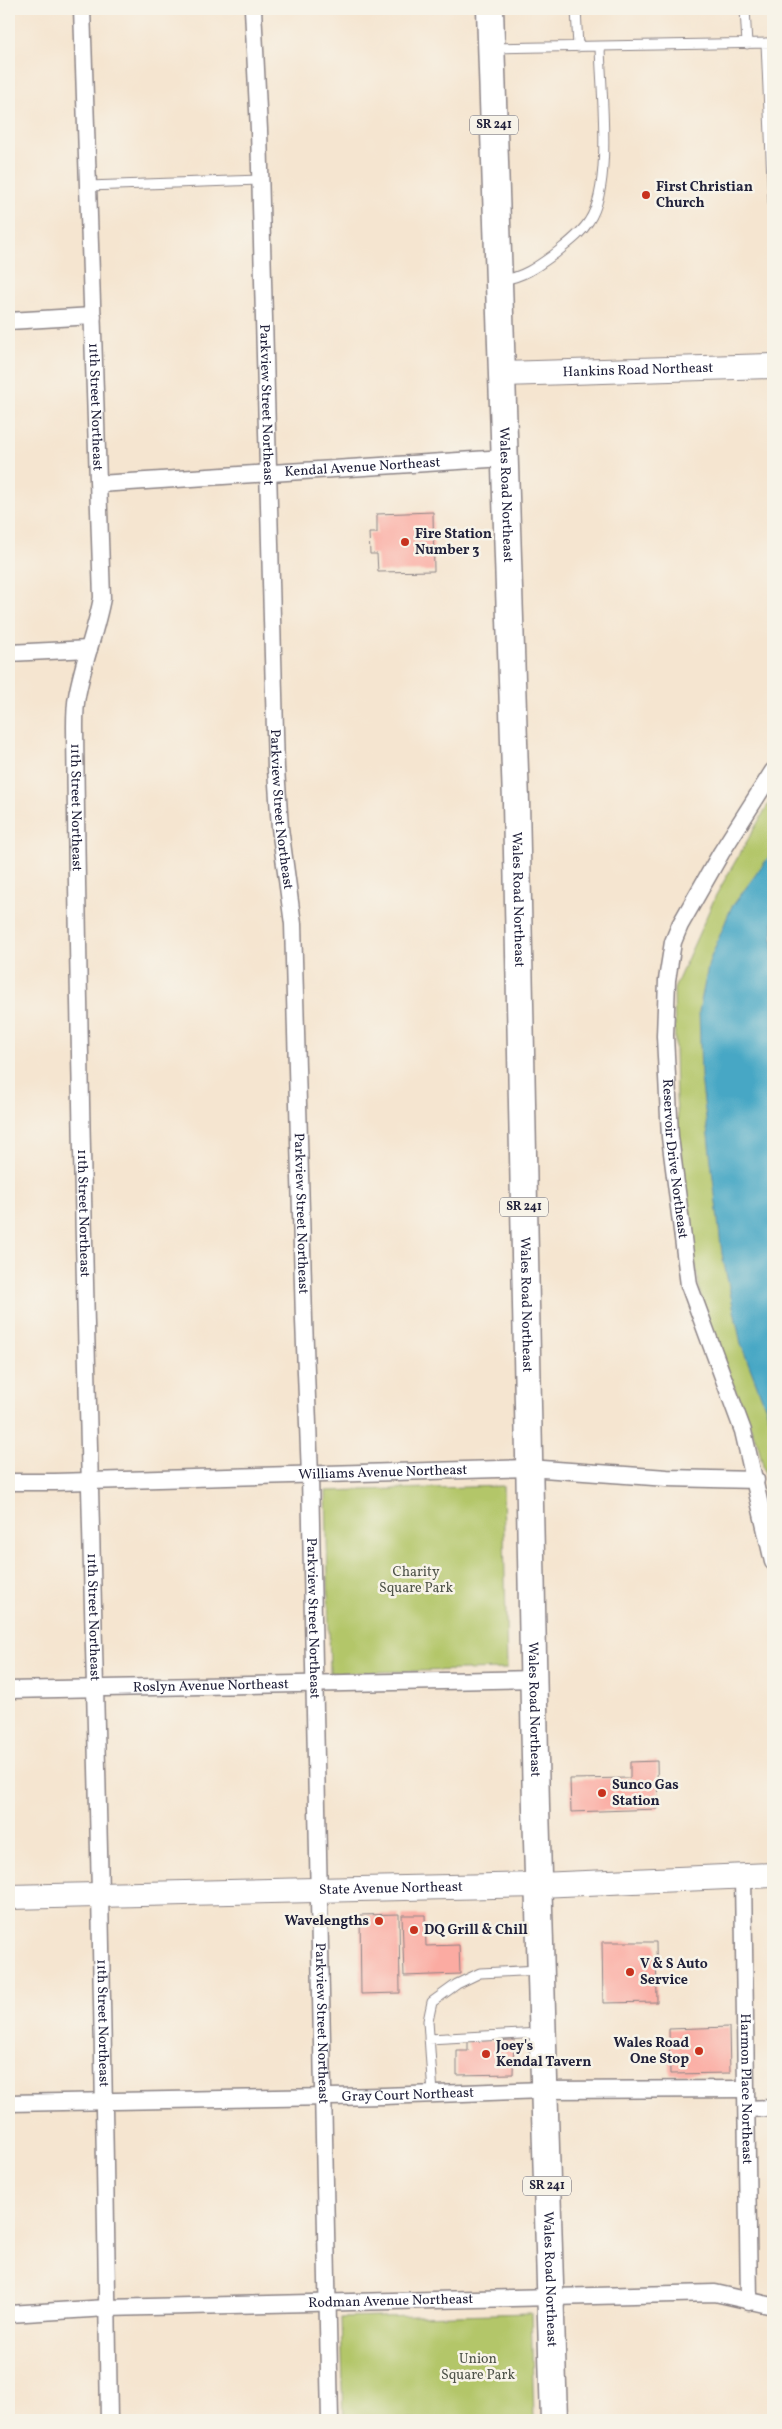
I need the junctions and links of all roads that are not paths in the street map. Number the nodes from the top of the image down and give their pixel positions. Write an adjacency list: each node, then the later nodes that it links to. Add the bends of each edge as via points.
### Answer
1 (82, 9): 12 (street, 11th Street Northeast)
2 (253, 9): 11 (street, Parkview Street Northeast)
3 (490, 9): 10 (main road, Wales Road Northeast / SR 241)
4 (576, 9): 8 (lane)
5 (745, 9): 7 (lane)
6 (770, 43): 7 (lane); 13 (lane)
7 (747, 44): 9 (lane)
8 (578, 47): 9 (lane); 10 (lane)
9 (600, 47): 14 (lane, via 602,175 594,213 579,233 537,267 519,277)
10 (491, 48): 14 (main road, Wales Road Northeast / SR 241)
11 (260, 180): 12 (lane); 20 (street, Parkview Street Northeast)
12 (88, 186): 15 (street, 11th Street Northeast)
13 (773, 202)
14 (499, 280): 18 (main road, Wales Road Northeast / SR 241)
15 (92, 316): 16 (street); 21 (street, 11th Street Northeast)
16 (9, 321)
17 (773, 366): 18 (street, Hankins Road Northeast)
18 (503, 374): 19 (main road, Wales Road Northeast / SR 241)
19 (505, 458): 20 (street, Kendal Avenue Northeast); 25 (main road, Wales Road Northeast / SR 241)
20 (267, 474): 21 (street, Kendal Avenue Northeast); 26 (street, Parkview Street Northeast, via 276,769 293,924)
21 (99, 484): 22 (street, 11th Street Northeast, via 102,598 98,624)
22 (89, 649): 23 (street); 28 (street, 11th Street Northeast, via 76,698 75,727)
23 (9, 653)
24 (773, 771): 27 (street, Reservoir Drive Northeast, via 680,925 667,980 665,1036 670,1137 689,1285 743,1430)
25 (530, 1468): 26 (street, Williams Avenue Northeast); 27 (street, Williams Avenue Northeast, via 667,1478); 31 (main road, Wales Road Northeast / SR 241)
26 (310, 1476): 28 (street, Williams Avenue Northeast); 32 (street, Parkview Street Northeast)
27 (756, 1480): 30 (street, Reservoir Drive Northeast)
28 (89, 1481): 29 (street, Williams Avenue Northeast); 34 (street, 11th Street Northeast)
29 (9, 1482)
30 (773, 1562)
31 (534, 1679): 32 (street, Roslyn Avenue Northeast); 37 (main road, Wales Road Northeast / SR 241)
32 (314, 1684): 34 (street, Roslyn Avenue Northeast); 38 (street, Parkview Street Northeast)
33 (9, 1690): 34 (street, Roslyn Avenue Northeast)
34 (94, 1690): 39 (street, 11th Street Northeast)
35 (773, 1875): 36 (street, State Avenue Northeast)
36 (743, 1877): 37 (street, State Avenue Northeast); 44 (street, Harmon Place Northeast)
37 (539, 1885): 38 (street, State Avenue Northeast); 41 (main road, Wales Road Northeast / SR 241)
38 (320, 1889): 39 (street, State Avenue Northeast); 47 (street, Parkview Street Northeast)
39 (100, 1895): 40 (street, State Avenue Northeast); 48 (street, 11th Street Northeast)
40 (9, 1897)
41 (542, 1970): 42 (main road, Wales Road Northeast / SR 241); 43 (lane, via 480,1973 457,1984 432,2002)
42 (544, 2033): 43 (lane); 45 (main road, Wales Road Northeast / SR 241)
43 (429, 2039): 46 (lane)
44 (746, 2089): 45 (street, Gray Court Northeast); 51 (street, Harmon Place Northeast)
45 (545, 2090): 46 (street, Gray Court Northeast); 52 (main road, Wales Road Northeast / SR 241)
46 (432, 2094): 47 (street, Gray Court Northeast)
47 (324, 2097): 48 (street, Gray Court Northeast); 54 (street, Parkview Street Northeast)
48 (103, 2101): 49 (street, Gray Court Northeast); 56 (street, 11th Street Northeast)
49 (9, 2102)
50 (773, 2108): 51 (street)
51 (747, 2109): 53 (street, Harmon Place Northeast)
52 (550, 2298): 53 (street, Rodman Avenue Northeast, via 716,2293); 54 (street, Rodman Avenue Northeast); 60 (main road, Wales Road Northeast / SR 241)
53 (749, 2302): 55 (street, Rodman Avenue Northeast)
54 (327, 2304): 56 (street, Rodman Avenue Northeast); 59 (street, Parkview Street Northeast)
55 (773, 2306)
56 (107, 2308): 57 (street, Rodman Avenue Northeast); 58 (street, 11th Street Northeast)
57 (9, 2314)
58 (109, 2420)
59 (330, 2420)
60 (554, 2420)

